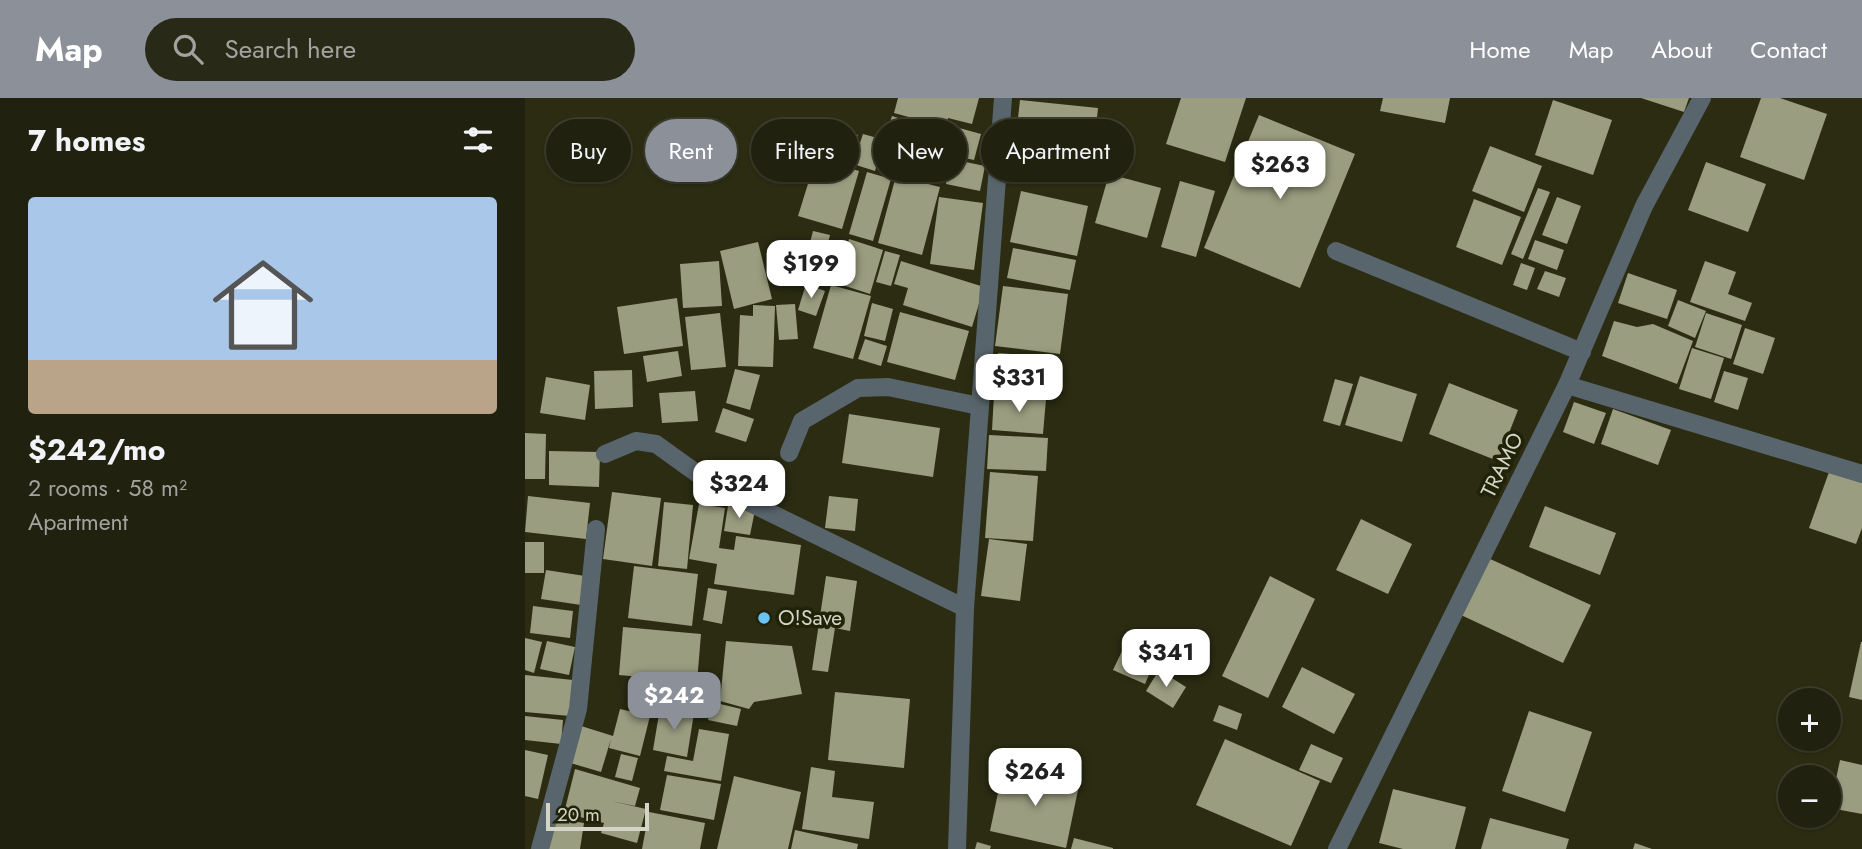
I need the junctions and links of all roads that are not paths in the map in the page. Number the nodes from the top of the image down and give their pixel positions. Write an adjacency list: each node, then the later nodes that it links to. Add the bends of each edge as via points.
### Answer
1 (1003, 98): 6 (street)
2 (1702, 98): 4 (street, TRAMO, via 1644,206)
3 (1336, 251): 4 (street)
4 (1582, 352): 5 (street, TRAMO)
5 (1567, 385): 9 (street); 14 (street, TRAMO)
6 (979, 406): 7 (street, via 888,387 858,388 802,421); 11 (street)
7 (789, 453)
8 (605, 454): 11 (street, via 636,441 656,444 706,480)
9 (1862, 474)
10 (596, 529): 12 (street, via 578,709)
11 (965, 608): 13 (street)
12 (540, 849)
13 (957, 849)
14 (1337, 849)

